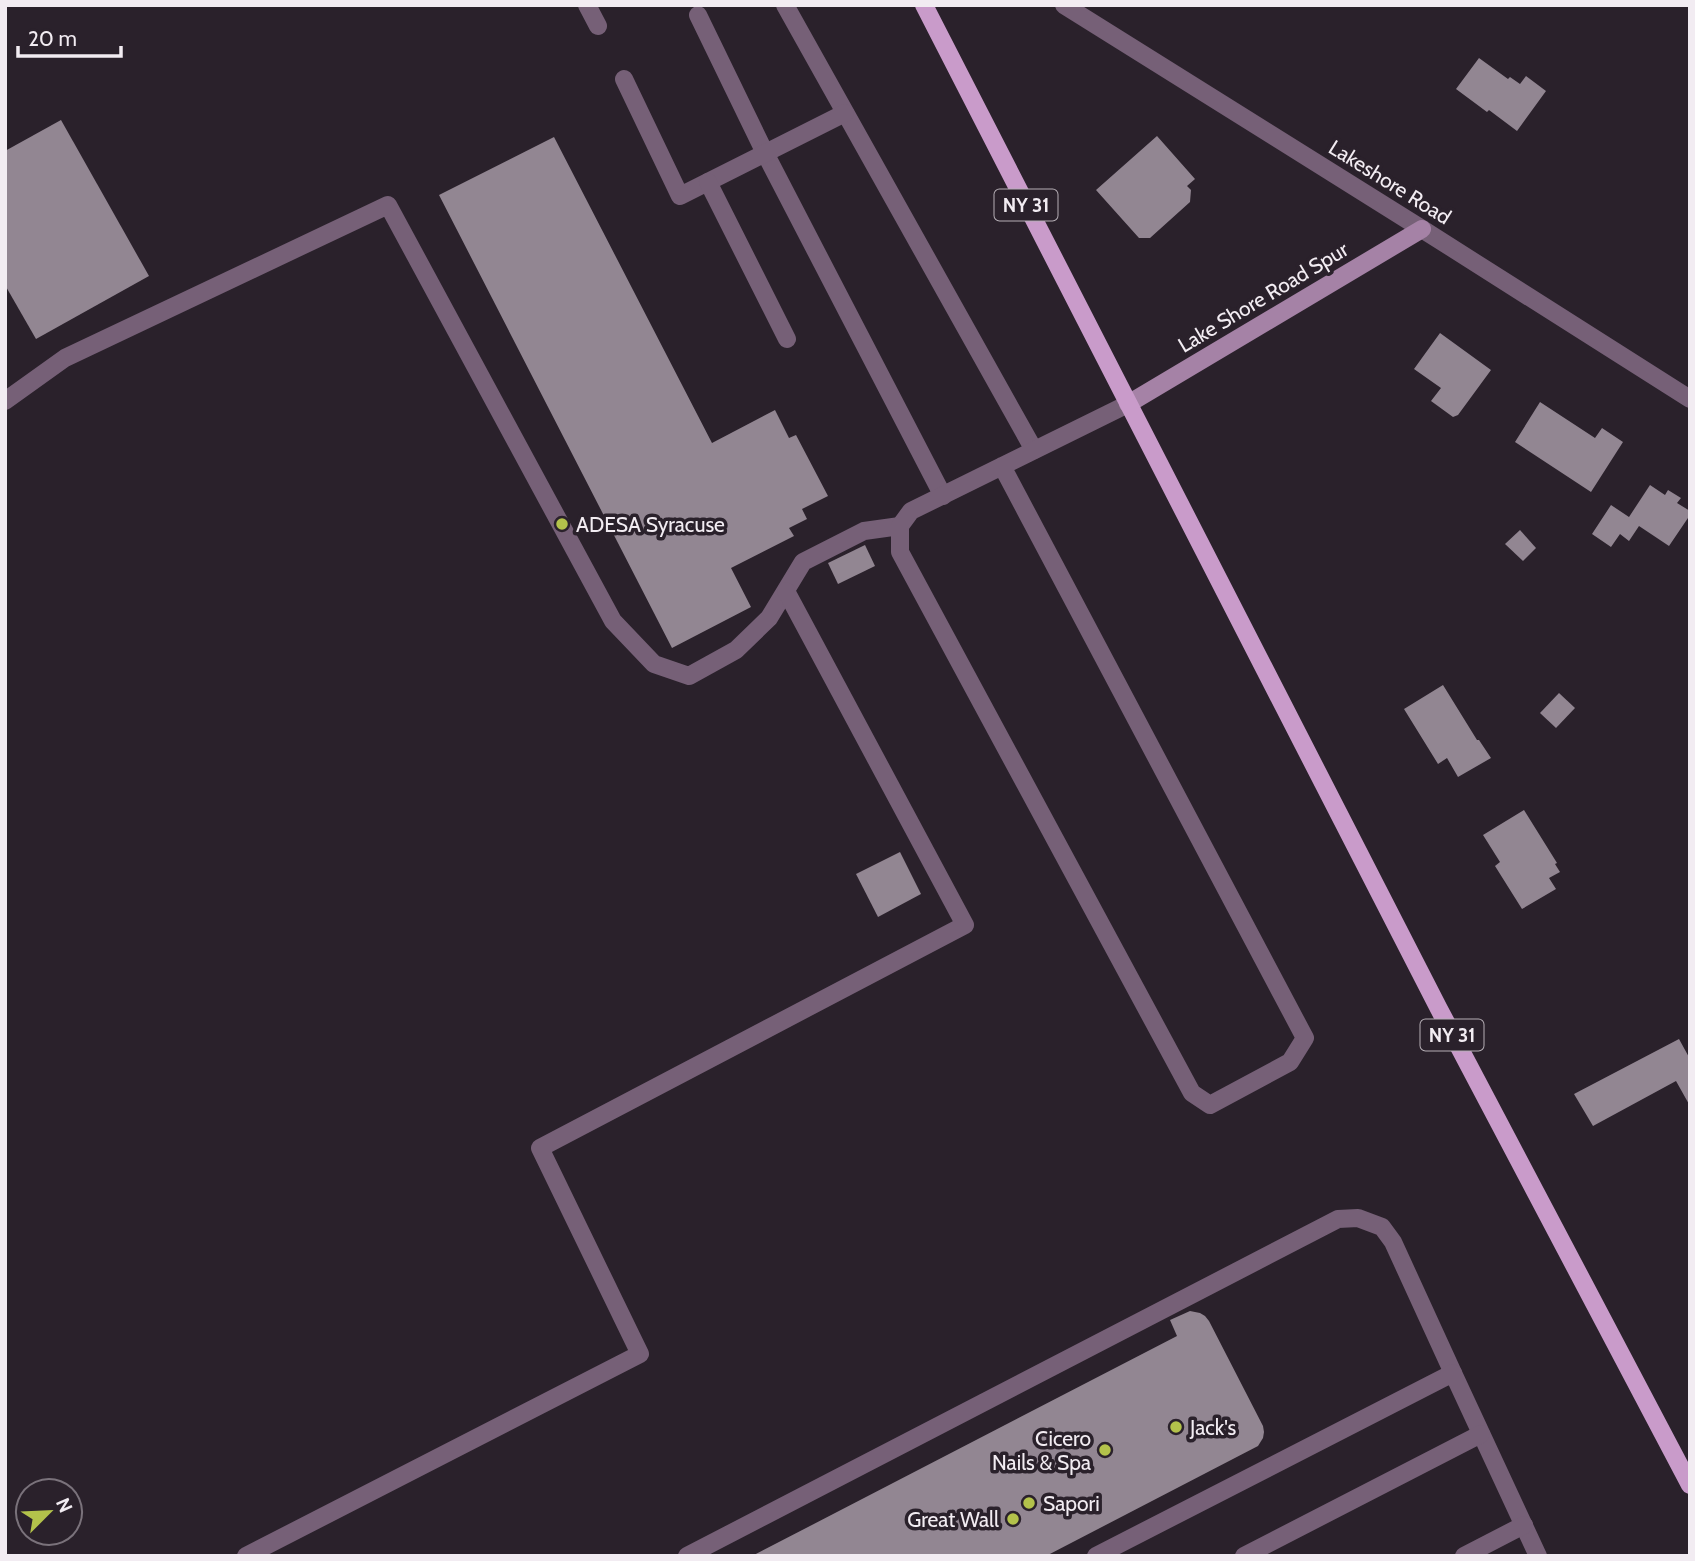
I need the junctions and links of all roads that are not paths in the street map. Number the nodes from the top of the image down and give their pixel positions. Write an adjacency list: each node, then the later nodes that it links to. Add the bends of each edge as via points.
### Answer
1 (587, 5): 6 (street)
2 (785, 5): 8 (street)
3 (924, 5): 15 (main road, NY 31)
4 (1065, 5): 11 (street, Lakeshore Road)
5 (698, 15): 9 (street)
6 (598, 26)
7 (624, 79): 10 (street, via 680,196)
8 (845, 113): 9 (street); 16 (street)
9 (765, 153): 10 (street); 18 (street)
10 (708, 182): 12 (street)
11 (1422, 229): 13 (street, Lakeshore Road); 15 (main road, Lake Shore Road Spur)
12 (788, 339)
13 (1690, 399)
14 (5, 401): 20 (street, via 65,358 388,205 613,621 654,664 689,676 736,650 769,618)
15 (1128, 404): 16 (street); 23 (main road, NY 31)
16 (1034, 450): 17 (street)
17 (1002, 466): 18 (street); 19 (street, via 1298,1022 1305,1038 1290,1062 1210,1105 1192,1093 900,552)
18 (943, 496): 19 (street, via 911,511)
19 (900, 526): 20 (street, via 864,531 803,562)
20 (786, 591): 25 (street, via 965,925 540,1148 640,1354)
21 (1453, 1373): 22 (street); 26 (street, via 1382,1227 1358,1218 1338,1219); 27 (street)
22 (1481, 1434): 24 (street); 28 (street)
23 (1690, 1485)
24 (1524, 1525): 29 (street); 30 (street)
25 (246, 1556)
26 (687, 1556)
27 (1096, 1556)
28 (1244, 1556)
29 (1464, 1556)
30 (1538, 1556)

